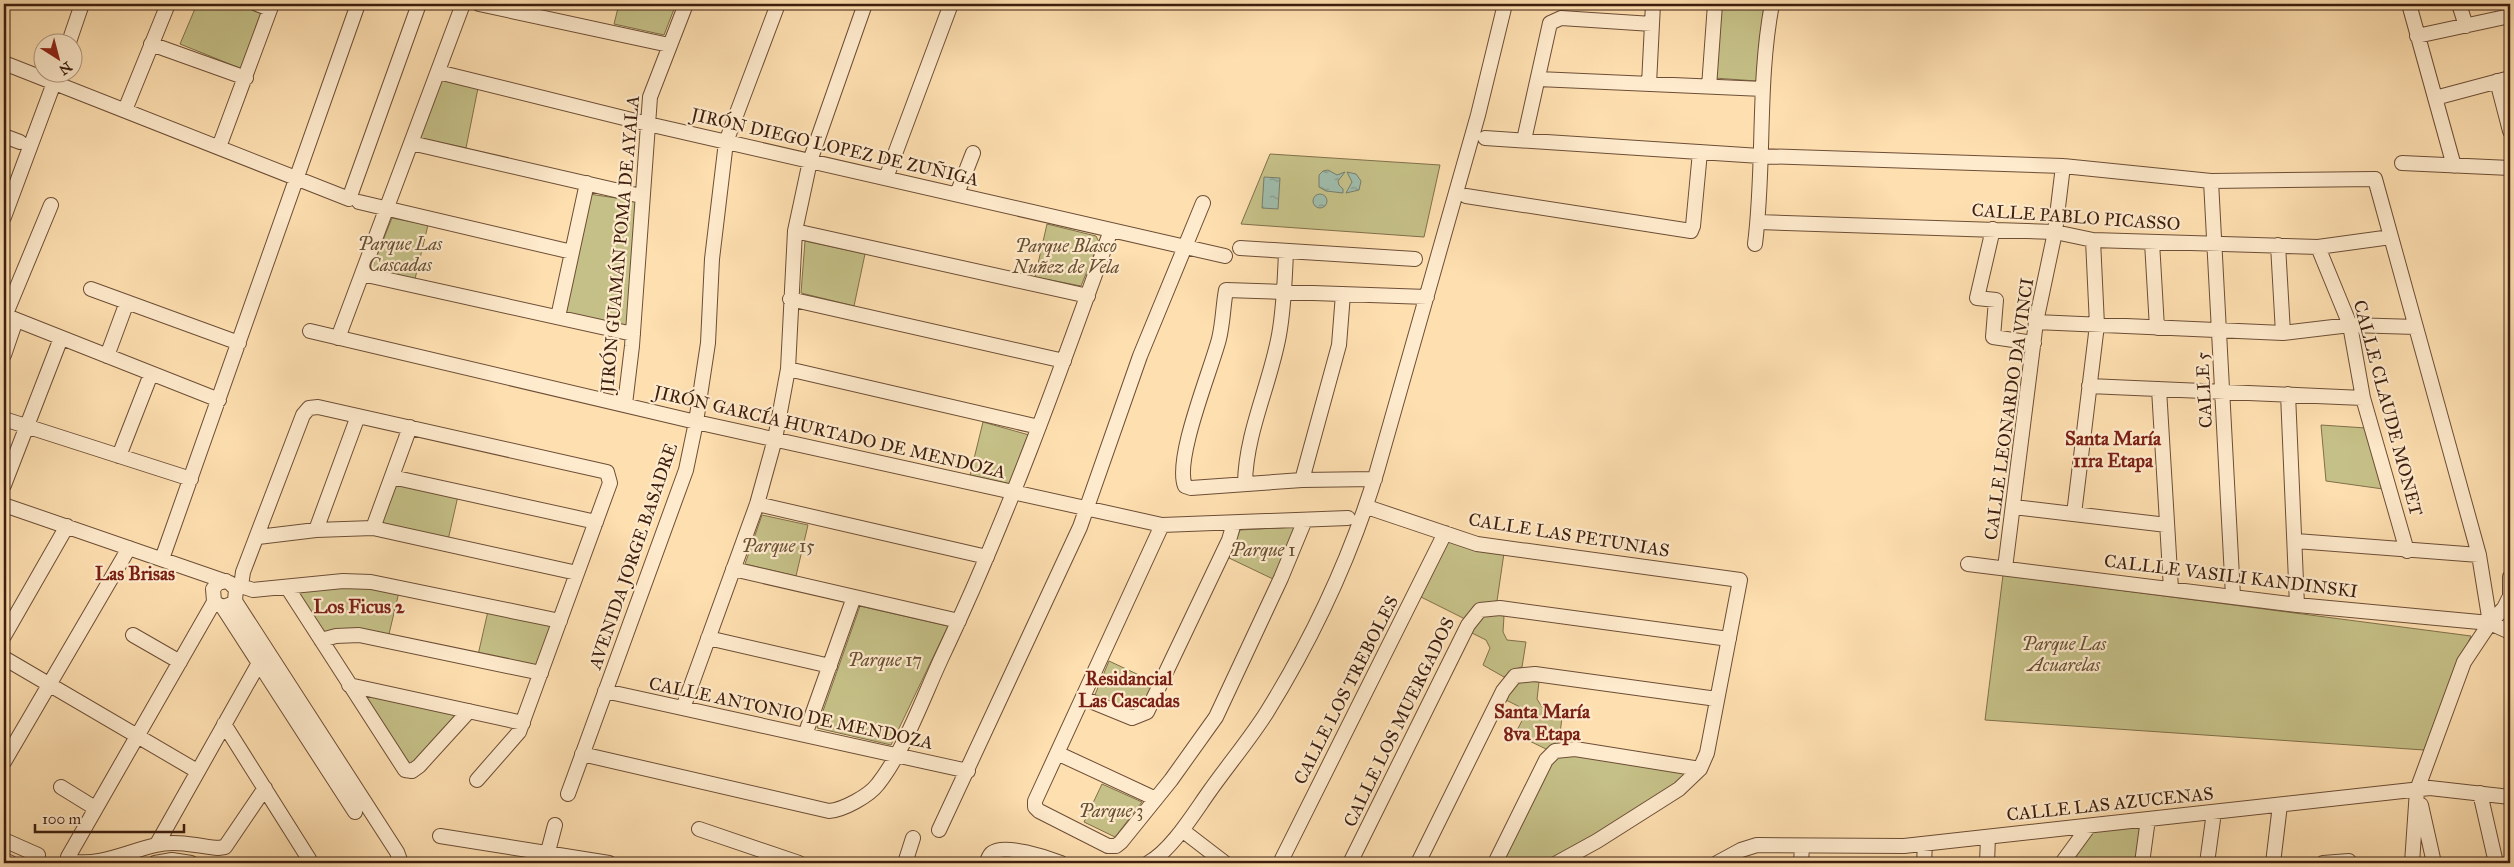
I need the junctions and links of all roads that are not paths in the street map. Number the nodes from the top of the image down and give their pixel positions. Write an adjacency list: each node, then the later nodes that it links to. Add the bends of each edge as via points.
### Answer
1 (82, 4): 21 (street)
2 (168, 4): 23 (street)
3 (358, 4): 55 (street)
4 (419, 4): 55 (street, via 349,199)
5 (463, 4): 27 (street)
6 (479, 4): 24 (street)
7 (686, 4): 24 (street, JIRÓN GUAMÁN POMA DE AYALA)
8 (778, 4): 44 (street, AVENIDA JORGE BASADRE)
9 (865, 4): 50 (street)
10 (951, 4): 56 (street)
11 (1504, 4): 90 (street, via 1478,115)
12 (1653, 4): 19 (street)
13 (1715, 4): 34 (street)
14 (1772, 4): 35 (street)
15 (2409, 4): 22 (street)
16 (2459, 4): 20 (street)
17 (266, 6): 28 (street)
18 (2510, 16): 20 (street)
19 (1652, 24): 29 (street, via 1561,18 1550,23); 33 (street)
20 (2466, 26): 22 (street)
21 (72, 32)
22 (2417, 36): 36 (street)
23 (151, 44): 28 (street); 37 (street)
24 (669, 45): 38 (street, JIRÓN GUAMÁN POMA DE AYALA, via 650,97)
25 (4, 63): 26 (street)
26 (32, 71)
27 (438, 72): 38 (street, JIRÓN DIEGO LOPEZ DE ZUÑIGA); 45 (street)
28 (246, 78): 46 (street)
29 (1538, 79): 33 (street); 42 (street)
30 (2504, 80): 36 (street); 39 (street)
31 (55, 82): 66 (street)
32 (65, 82): 37 (street)
33 (1649, 84): 34 (street)
34 (1709, 87): 35 (street)
35 (1763, 89): 49 (street)
36 (2435, 98): 53 (street)
37 (125, 110): 46 (street)
38 (648, 124): 44 (street, JIRÓN DIEGO LOPEZ DE ZUÑIGA); 60 (street, JIRÓN GUAMÁN POMA DE AYALA)
39 (2510, 132)
40 (4, 136): 43 (street)
41 (1485, 138): 42 (street)
42 (1524, 140): 47 (street)
43 (20, 142)
44 (726, 142): 50 (street, JIRÓN DIEGO LOPEZ DE ZUÑIGA); 122 (street, AVENIDA JORGE BASADRE, via 712,259 708,343)
45 (411, 143): 58 (street); 65 (street)
46 (219, 148): 55 (street)
47 (1700, 152): 49 (street); 61 (street, via 1690,231)
48 (973, 153): 59 (street)
49 (1760, 156): 52 (street); 67 (street)
50 (810, 161): 56 (street, JIRÓN DIEGO LOPEZ DE ZUÑIGA); 70 (street)
51 (2402, 163): 53 (street)
52 (2063, 166): 57 (street); 71 (street, CALLE LEONARDO DA VINCI)
53 (2454, 166): 54 (street)
54 (2510, 168)
55 (297, 178): 106 (street)
56 (886, 178): 59 (street, JIRÓN DIEGO LOPEZ DE ZUÑIGA)
57 (2211, 181): 72 (street, via 2375,179); 76 (street, CALLE 5)
58 (587, 184): 60 (street); 82 (street)
59 (957, 194): 69 (street, JIRÓN DIEGO LOPEZ DE ZUÑIGA)
60 (641, 196): 103 (street, JIRÓN GUAMÁN POMA DE AYALA)
61 (1466, 196)
62 (359, 202): 65 (street)
63 (1203, 203): 78 (street)
64 (51, 205): 93 (street)
65 (386, 209): 82 (street); 85 (street)
66 (4, 217)
67 (1758, 222): 68 (street, CALLE PABLO PICASSO); 75 (street)
68 (1993, 229): 71 (street, CALLE PABLO PICASSO); 107 (street, via 1977,298 1996,300 1993,337)
69 (1111, 230): 78 (street, JIRÓN DIEGO LOPEZ DE ZUÑIGA); 89 (street)
70 (795, 231): 89 (street); 91 (street)
71 (2055, 232): 73 (street, CALLE PABLO PICASSO); 95 (street, CALLE LEONARDO DA VINCI)
72 (2391, 237): 79 (street, CALLE PABLO PICASSO); 98 (street)
73 (2093, 240): 74 (street, CALLE PABLO PICASSO); 96 (street)
74 (2152, 242): 76 (street, CALLE PABLO PICASSO); 99 (street)
75 (1755, 244)
76 (2216, 244): 77 (street, CALLE PABLO PICASSO); 100 (street, CALLE 5)
77 (2278, 245): 79 (street, CALLE PABLO PICASSO); 102 (street)
78 (1185, 246): 83 (street, JIRÓN DIEGO LOPEZ DE ZUÑIGA); 139 (street, via 1140,356)
79 (2318, 247): 97 (street, CALLE CLAUDE MONET)
80 (1240, 248): 81 (street)
81 (1286, 251): 84 (street); 87 (street)
82 (572, 252): 94 (street)
83 (1225, 256)
84 (1414, 259)
85 (362, 274): 94 (street); 105 (street)
86 (91, 290): 92 (street)
87 (1285, 292): 88 (street); 132 (street, via 1279,336 1245,461); 132 (street, via 1226,290 1220,337 1187,444 1185,486)
88 (1343, 294): 90 (street); 131 (street, via 1339,345)
89 (1088, 296): 110 (street)
90 (1427, 298): 130 (street)
91 (790, 299): 110 (street); 111 (street)
92 (127, 302): 106 (street); 109 (street)
93 (8, 317): 104 (street); 108 (street)
94 (558, 317): 103 (street)
95 (2036, 322): 96 (street); 107 (street, CALLE LEONARDO DA VINCI)
96 (2097, 325): 99 (street); 113 (street)
97 (2350, 325): 98 (street); 102 (street); 117 (street, CALLE CLAUDE MONET)
98 (2416, 326): 155 (street)
99 (2157, 328): 100 (street)
100 (2220, 330): 102 (street); 115 (street, CALLE 5)
101 (310, 331): 105 (street, JIRÓN GARCÍA HURTADO DE MENDOZA)
102 (2283, 333)
103 (633, 334): 119 (street, JIRÓN GUAMÁN POMA DE AYALA)
104 (61, 338): 109 (street); 123 (street)
105 (338, 338): 119 (street, JIRÓN GARCÍA HURTADO DE MENDOZA)
106 (238, 343): 118 (street)
107 (2034, 343): 138 (street, CALLE LEONARDO DA VINCI)
108 (4, 356)
109 (107, 356): 112 (street)
110 (1064, 361): 125 (street)
111 (788, 369): 125 (street); 126 (street)
112 (151, 374): 118 (street); 127 (street)
113 (2089, 386): 114 (street); 140 (street)
114 (2159, 389): 115 (street); 146 (street)
115 (2222, 392): 116 (street); 166 (street, CALLE 5)
116 (2288, 394): 117 (street); 152 (street)
117 (2363, 398): 154 (street, CALLE CLAUDE MONET)
118 (219, 400): 129 (street)
119 (625, 404): 122 (street, JIRÓN GARCÍA HURTADO DE MENDOZA)
120 (358, 416): 124 (street); 149 (street); 151 (street, via 318,407 306,411)
121 (4, 419): 123 (street)
122 (696, 422): 126 (street, JIRÓN GARCÍA HURTADO DE MENDOZA); 186 (street, AVENIDA JORGE BASADRE, via 686,470)
123 (27, 426): 127 (street); 133 (street)
124 (410, 427): 128 (street); 143 (street, via 604,470 610,483)
125 (1040, 427): 134 (street)
126 (775, 439): 134 (street, JIRÓN GARCÍA HURTADO DE MENDOZA); 135 (street)
127 (120, 456): 129 (street)
128 (392, 477): 143 (street); 148 (street)
129 (191, 479): 157 (street)
130 (1375, 479): 131 (street); 137 (street)
131 (1302, 480): 132 (street)
132 (1245, 483)
133 (4, 486)
134 (1015, 493): 139 (street, JIRÓN GARCÍA HURTADO DE MENDOZA); 156 (street)
135 (757, 504): 156 (street); 160 (street)
136 (5, 507): 147 (street)
137 (1367, 507): 150 (street, CALLE LAS PETUNIAS); 219 (street, via 1342,572 1311,638 1266,713)
138 (2014, 507): 140 (street); 159 (street, CALLE LEONARDO DA VINCI)
139 (1086, 509): 145 (street, JIRÓN GARCÍA HURTADO DE MENDOZA); 201 (street)
140 (2074, 514): 146 (street)
141 (1348, 518): 142 (street, JIRÓN GARCÍA HURTADO DE MENDOZA)
142 (1305, 520): 144 (street, JIRÓN GARCÍA HURTADO DE MENDOZA); 209 (street, via 1216,717)
143 (596, 522): 161 (street)
144 (1234, 523): 145 (street, JIRÓN GARCÍA HURTADO DE MENDOZA); 187 (street, via 1147,712 1132,718)
145 (1162, 525): 187 (street)
146 (2167, 525): 164 (street)
147 (67, 526): 153 (street); 169 (street)
148 (373, 528): 149 (street); 161 (street)
149 (316, 530): 151 (street)
150 (1445, 533): 177 (street, CALLE LAS PETUNIAS, via 1477,544 1740,580); 246 (street, CALLE LOS TREBOLES)
151 (258, 537): 165 (street, via 244,572)
152 (2296, 541): 154 (street); 168 (street)
153 (129, 548): 157 (street); 184 (street)
154 (2407, 551): 155 (street)
155 (2479, 555): 172 (street)
156 (987, 557): 171 (street)
157 (162, 559): 165 (street, via 200,573)
158 (1968, 564): 159 (street, CALLLE VASILI KANDINSKI)
159 (2005, 568): 164 (street, CALLLE VASILI KANDINSKI)
160 (733, 569): 167 (street); 176 (street)
161 (577, 573): 170 (street)
162 (2510, 577): 172 (street, via 2510,596)
163 (287, 587): 165 (street); 170 (street, via 344,581 371,582); 178 (street)
164 (2171, 589): 166 (street, CALLLE VASILI KANDINSKI)
165 (227, 594): 180 (street); 181 (street); 238 (street, via 398,852)
166 (2233, 596): 168 (street, CALLLE VASILI KANDINSKI)
167 (854, 597): 171 (street); 182 (street)
168 (2298, 605): 172 (street, CALLLE VASILI KANDINSKI)
169 (8, 620): 175 (street)
170 (560, 622): 183 (street)
171 (959, 622): 197 (street)
172 (2490, 623): 173 (street, CALLLE VASILI KANDINSKI); 205 (street, via 2464,662)
173 (2510, 632)
174 (133, 635): 180 (street)
175 (4, 636)
176 (708, 638): 182 (street); 189 (street)
177 (1729, 639): 188 (street); 247 (street, CALLE LOS MUERGADOS, via 1500,608 1480,610 1468,624)
178 (321, 640): 183 (street, via 359,635); 185 (street)
179 (4, 658): 184 (street)
180 (180, 662): 194 (street)
181 (259, 663): 192 (street); 212 (street)
182 (830, 666): 193 (street)
183 (541, 674): 191 (street)
184 (50, 685): 194 (street); 198 (street)
185 (349, 685): 190 (street); 190 (street, via 400,765 408,771 419,766)
186 (606, 691): 189 (street, CALLE ANTONIO DE MENDOZA); 196 (street, AVENIDA JORGE BASADRE)
187 (1083, 698): 195 (street)
188 (1717, 699): 199 (street, via 1707,753); 248 (street, via 1535,674 1515,676 1503,691)
189 (683, 708): 193 (street, CALLE ANTONIO DE MENDOZA)
190 (469, 711): 191 (street)
191 (523, 723): 202 (street, via 514,740)
192 (224, 724): 200 (street); 204 (street)
193 (805, 735): 197 (street, CALLE ANTONIO DE MENDOZA)
194 (138, 736): 200 (street); 211 (street)
195 (1057, 753): 209 (street); 209 (street, via 1035,807 1108,846 1121,842)
196 (582, 754): 197 (street, via 829,811 872,791); 207 (street, AVENIDA JORGE BASADRE)
197 (896, 755): 201 (street, CALLE ANTONIO DE MENDOZA)
198 (4, 762)
199 (1700, 769): 224 (street, via 1679,788); 249 (street, via 1575,749 1555,751 1546,760)
200 (197, 771): 225 (street)
201 (968, 771): 218 (street)
202 (477, 780)
203 (60, 787): 211 (street)
204 (265, 788): 225 (street, via 225,847); 231 (street)
205 (2417, 790): 206 (street, CALLE LAS AZUCENAS, via 2430,788); 210 (street, CALLE LAS AZUCENAS); 234 (street); 261 (street)
206 (2480, 793): 208 (street, CALLE LAS AZUCENAS); 262 (street)
207 (568, 794)
208 (2510, 797)
209 (1156, 799)
210 (2280, 805): 213 (street, CALLE LAS AZUCENAS); 259 (street)
211 (95, 808): 225 (street, via 68,853 70,861 79,863 128,855)
212 (355, 812)
213 (2214, 812): 214 (street, CALLE LAS AZUCENAS); 258 (street)
214 (2148, 819): 216 (street, CALLE LAS AZUCENAS); 257 (street)
215 (555, 825): 230 (street)
216 (2089, 826): 221 (street, CALLE LAS AZUCENAS); 256 (street)
217 (699, 829): 240 (street)
218 (939, 830)
219 (1182, 830): 244 (street); 245 (street)
220 (440, 836): 230 (street)
221 (1988, 837): 226 (street, CALLE LAS AZUCENAS); 255 (street)
222 (913, 838): 241 (street)
223 (4, 840): 228 (street)
224 (1597, 841): 250 (street); 251 (street)
225 (158, 844)
226 (1925, 844): 227 (street, CALLE LAS AZUCENAS); 254 (street)
227 (1802, 846): 229 (street, CALLE LAS AZUCENAS, via 1757,845); 253 (street)
228 (38, 855)
229 (1741, 856): 252 (street, CALLE LAS AZUCENAS)
230 (546, 858): 239 (street)
231 (309, 859)
232 (4, 860): 235 (street)
233 (2349, 862): 260 (street)
234 (2434, 862): 261 (street)
235 (12, 863)
236 (155, 863): 237 (street, via 172,860)
237 (191, 863)
238 (402, 863)
239 (609, 863)
240 (799, 863)
241 (905, 863)
242 (986, 863): 243 (street, via 995,851 1013,850)
243 (1061, 863)
244 (1148, 863)
245 (1225, 863)
246 (1280, 863)
247 (1350, 863)
248 (1418, 863)
249 (1495, 863)
250 (1557, 863)
251 (1584, 863)
252 (1716, 863)
253 (1801, 863)
254 (1924, 863)
255 (1987, 863)
256 (2062, 863)
257 (2142, 863)
258 (2207, 863)
259 (2273, 863)
260 (2324, 863)
261 (2412, 863)
262 (2496, 863)

